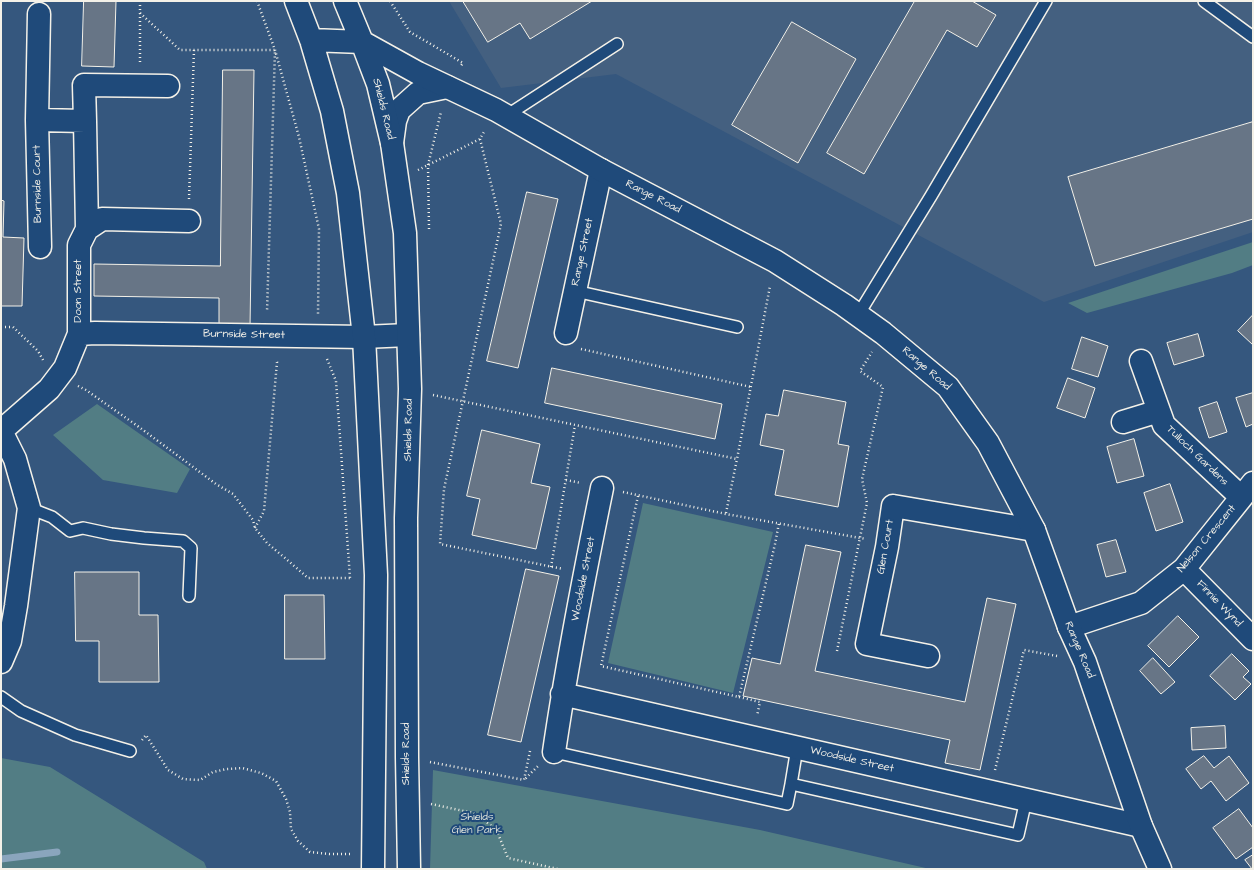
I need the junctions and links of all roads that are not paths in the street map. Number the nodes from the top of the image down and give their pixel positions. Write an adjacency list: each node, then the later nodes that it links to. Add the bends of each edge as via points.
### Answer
1 (296, 1): 7 (street)
2 (345, 1): 8 (street, Shields Road)
3 (1046, 1): 21 (lane)
4 (1204, 1): 6 (lane)
5 (39, 14): 13 (street, Burnside Court)
6 (1253, 37)
7 (311, 40): 8 (street, Range Road); 26 (street, via 332,111 348,194)
8 (362, 42): 11 (street, Range Road); 15 (street, Shields Road, via 378,84)
9 (617, 44): 12 (lane)
10 (168, 86): 14 (street, via 84,85)
11 (447, 87): 12 (street, Range Road); 15 (street, via 418,93 399,110)
12 (501, 113): 16 (street, Range Road)
13 (37, 120): 14 (street); 19 (street, Burnside Court)
14 (85, 120): 18 (street)
15 (392, 143): 25 (street, Shields Road, via 405,233)
16 (601, 170): 20 (street, Range Street); 21 (street, Range Road, via 775,261)
17 (189, 221): 18 (street, via 102,219)
18 (86, 229): 24 (street, Doon Street, via 79,245)
19 (40, 247)
20 (575, 291): 22 (lane); 23 (street, Range Street)
21 (858, 315): 34 (street, Range Road, via 948,387 988,443)
22 (737, 327)
23 (566, 333)
24 (79, 334): 26 (street, Burnside Street); 30 (street, Doon Street, via 65,368 49,389)
25 (408, 335): 26 (street, Burnside Street); 50 (street, Shields Road, via 410,389 406,518)
26 (364, 337): 49 (street, via 376,575)
27 (1141, 361): 28 (street, Tulloch Gardens)
28 (1159, 411): 29 (street); 32 (street, Tulloch Gardens, via 1164,425)
29 (1123, 422)
30 (1, 431): 33 (street, via 15,459)
31 (602, 488): 41 (street, Woodside Street)
32 (1247, 490): 35 (street, Nelson Crescent)
33 (29, 508): 36 (lane, via 52,517 70,531 83,528 124,536 183,541 191,548); 40 (street, via 10,641)
34 (1034, 530): 37 (street, Range Road); 39 (street, Glen Court, via 893,506 867,644)
35 (1184, 569): 37 (street, Nelson Crescent, via 1141,603); 38 (street, Finnie Wynd)
36 (189, 596)
37 (1069, 627): 48 (street, Range Road, via 1085,662)
38 (1253, 640)
39 (928, 656)
40 (1, 662)
41 (562, 694): 43 (street, Woodside Street); 45 (street, Woodside Street)
42 (1, 697): 44 (lane, via 21,711 75,735)
43 (797, 748): 46 (lane); 47 (street, Woodside Street)
44 (130, 751)
45 (554, 752): 46 (lane, via 786,804)
46 (791, 784): 47 (lane, via 1018,835)
47 (1026, 800): 48 (street, Woodside Street)
48 (1141, 826): 51 (street, Range Road)
49 (373, 869)
50 (409, 869)
51 (1160, 869)

